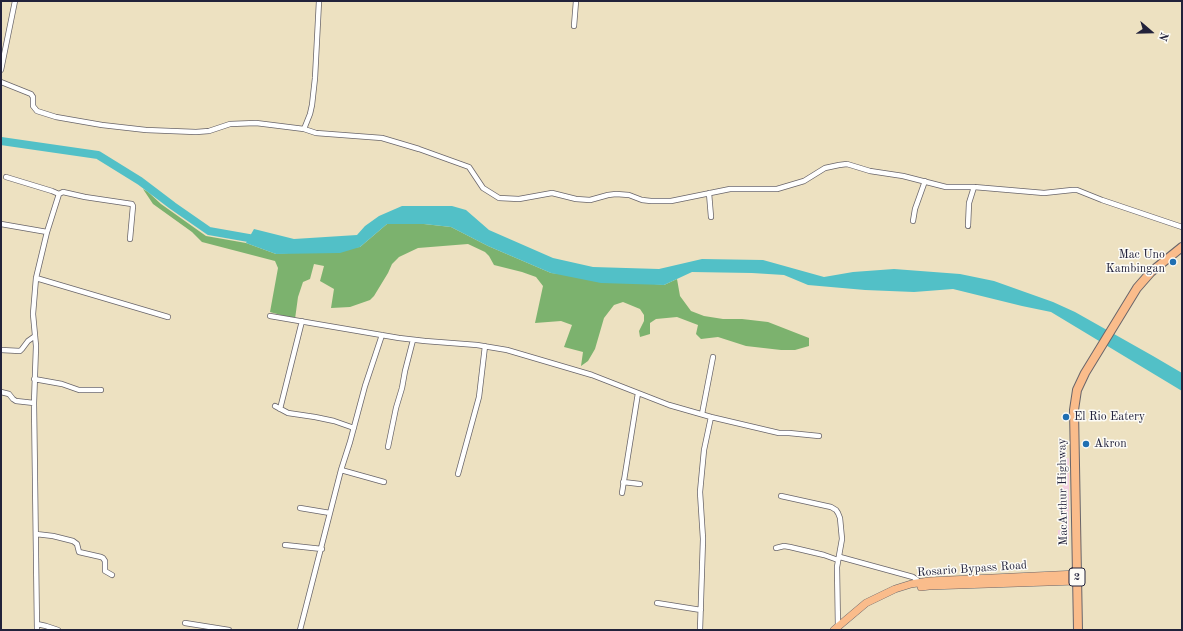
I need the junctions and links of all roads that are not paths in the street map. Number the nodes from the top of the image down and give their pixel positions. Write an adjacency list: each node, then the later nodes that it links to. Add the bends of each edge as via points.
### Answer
1 (15, 1): 5 (street)
2 (319, 1): 7 (street, via 313,98)
3 (576, 1): 4 (street)
4 (574, 26)
5 (1, 70)
6 (1, 82): 7 (street, via 31,94 33,106 37,111 102,125 196,132 209,131 230,124 256,123)
7 (304, 129): 11 (street, via 316,133 382,138 467,166 483,188 499,198 532,198 552,193 590,200 616,194 663,202)
8 (6, 177): 12 (street)
9 (925, 181): 10 (street, via 946,187); 11 (street, via 843,164 825,168 804,181 777,189 730,189); 14 (street, via 915,209)
10 (974, 187): 16 (street); 17 (street, via 1044,194 1077,190)
11 (709, 193): 13 (street)
12 (59, 194): 18 (street); 19 (street, via 63,192 132,204)
13 (712, 218)
14 (914, 221)
15 (1, 224): 18 (street)
16 (968, 226)
17 (1182, 227)
18 (47, 232): 21 (street)
19 (130, 239)
20 (1182, 246): 58 (highway, MacArthur Highway / 2, via 1143,280 1077,390 1074,410)
21 (36, 278): 23 (street); 26 (street, via 33,314)
22 (270, 316): 24 (street)
23 (168, 317)
24 (302, 321): 25 (street); 37 (street)
25 (382, 335): 27 (street); 40 (street)
26 (35, 336): 29 (street, via 20,351); 31 (street)
27 (413, 340): 28 (street); 42 (street)
28 (485, 346): 34 (street, via 558,364); 44 (street, via 479,397)
29 (1, 350)
30 (713, 358): 38 (street)
31 (34, 379): 32 (street, via 78,390); 35 (street)
32 (101, 390)
33 (1, 392): 35 (street, via 9,394 16,401)
34 (638, 393): 38 (street); 46 (street)
35 (34, 404): 52 (street)
36 (275, 406): 37 (street)
37 (280, 409): 40 (street)
38 (702, 414): 39 (street)
39 (712, 417): 41 (street, via 779,433); 61 (street, via 704,450 700,492 703,539)
40 (354, 428): 43 (street)
41 (818, 436)
42 (388, 447)
43 (341, 470): 45 (street); 51 (street)
44 (458, 474)
45 (384, 482)
46 (623, 482): 47 (street); 48 (street)
47 (640, 484)
48 (622, 493)
49 (781, 496): 56 (street, via 836,510 841,530)
50 (300, 508): 51 (street)
51 (330, 513): 55 (street)
52 (36, 534): 57 (street, via 73,540 79,552 103,558 106,571); 63 (street)
53 (285, 545): 55 (street)
54 (776, 548): 56 (street, via 784,546)
55 (322, 549): 68 (street)
56 (839, 558): 59 (street, via 913,577); 64 (street)
57 (112, 575)
58 (1077, 578): 59 (main road, Rosario Bypass Road); 64 (main road, Rosario Bypass Road, via 913,588 882,599); 70 (highway, MacArthur Highway / 2)
59 (920, 582): 64 (main road, Rosario Bypass Road, via 879,596)
60 (657, 603): 61 (street)
61 (701, 610): 69 (street)
62 (185, 623): 67 (street)
63 (37, 624): 65 (street); 66 (street)
64 (838, 629)
65 (37, 630)
66 (58, 630)
67 (229, 630)
68 (300, 630)
69 (700, 630)
70 (1078, 630)

